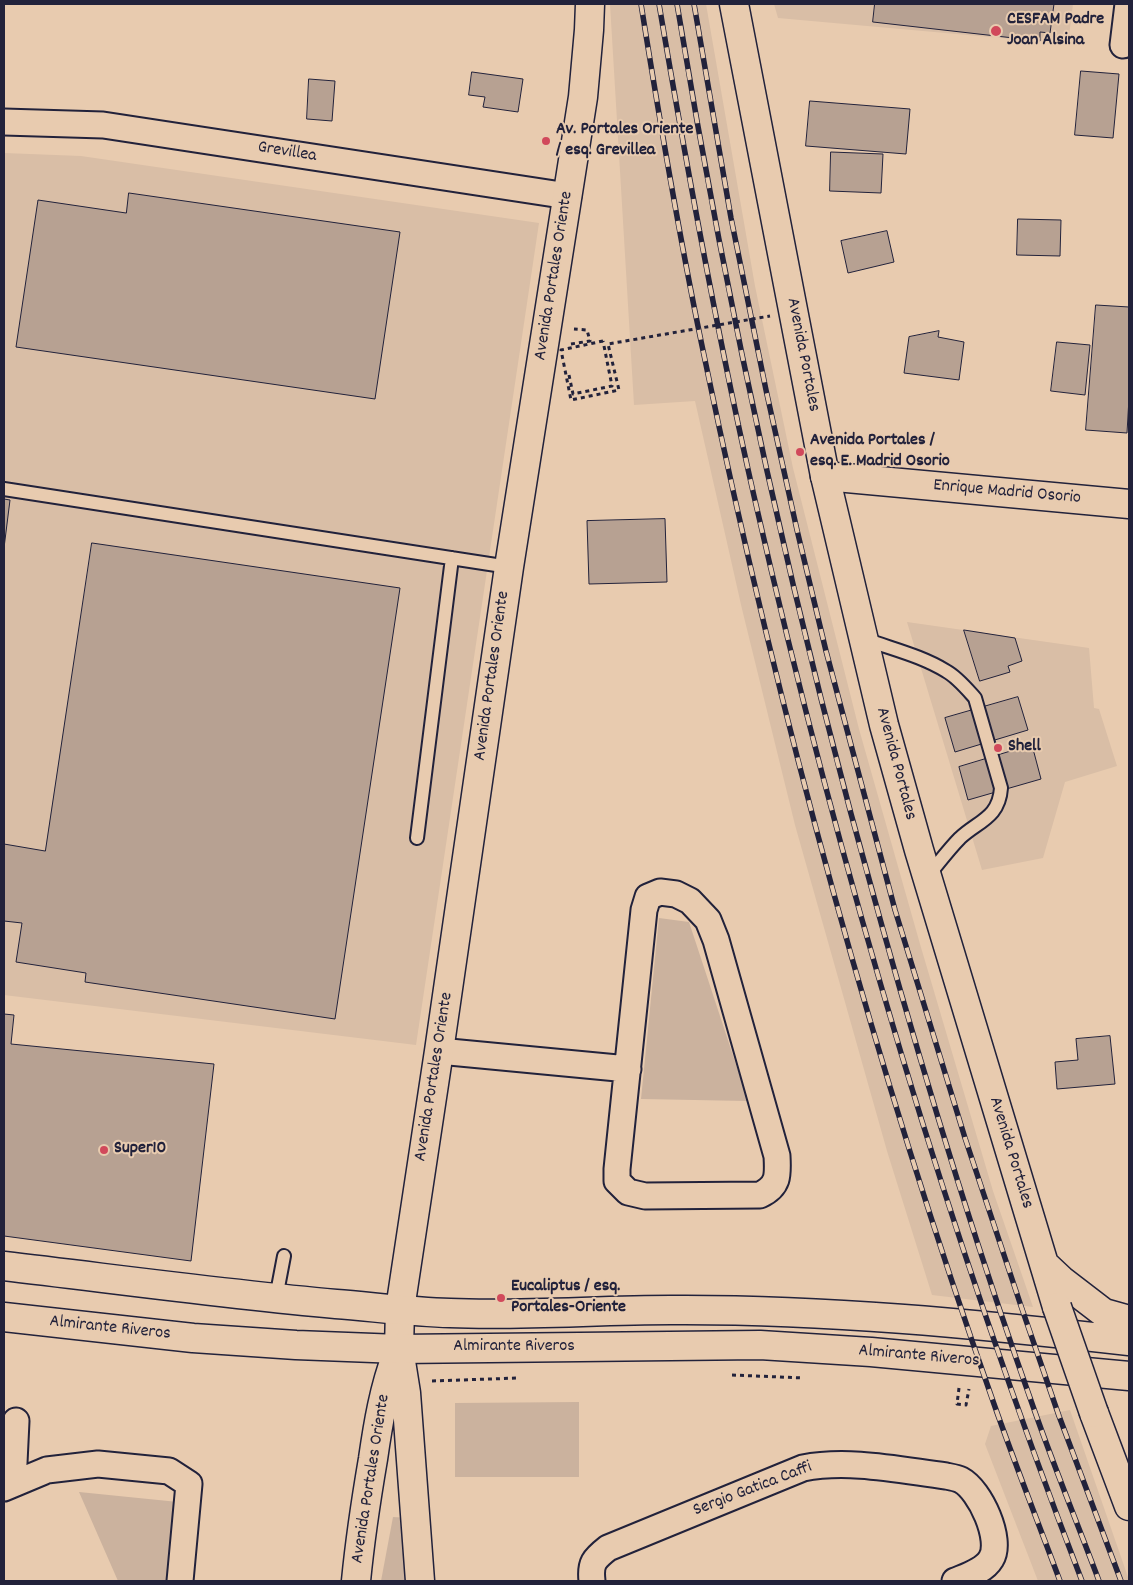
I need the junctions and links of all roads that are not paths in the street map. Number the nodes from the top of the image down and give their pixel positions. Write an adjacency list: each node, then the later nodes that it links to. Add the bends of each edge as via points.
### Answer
1 (590, 4): 6 (main road, Avenida Portales Oriente, via 583,97)
2 (734, 4): 7 (main road, Avenida Portales)
3 (1128, 4): 4 (street)
4 (1123, 45)
5 (4, 122): 6 (street, Grevillea, via 103,125)
6 (568, 196): 11 (main road, Avenida Portales Oriente)
7 (826, 476): 9 (main road, Enrique Madrid Osorio); 12 (main road, Avenida Portales)
8 (4, 489): 10 (lane)
9 (1129, 504)
10 (452, 558): 11 (lane); 13 (lane)
11 (509, 567): 15 (main road, Avenida Portales Oriente)
12 (863, 638): 14 (main road, Avenida Portales); 14 (lane, via 921,658 947,671 966,687 978,706 1001,788 996,808 983,822 962,836)
13 (417, 838)
14 (927, 877): 18 (main road, Avenida Portales)
15 (439, 1051): 16 (street); 21 (main road, Avenida Portales Oriente)
16 (628, 1069): 16 (street, via 644,910 648,898 660,892 676,894 690,901 708,920 716,940 778,1156 778,1177 770,1190 760,1195 645,1196 628,1192 617,1181)
17 (284, 1256): 20 (lane)
18 (1044, 1264): 23 (main road, via 1104,1313); 31 (main road, Avenida Portales, bridge, via 1094,1414)
19 (4, 1266): 20 (main road, Almirante Riveros)
20 (276, 1298): 21 (main road, Almirante Riveros)
21 (400, 1309): 24 (main road, Almirante Riveros, via 490,1314 671,1310 782,1312 1022,1329); 25 (main road, Avenida Portales Oriente)
22 (4, 1317): 25 (main road, Almirante Riveros, via 193,1338)
23 (1129, 1320)
24 (1129, 1341)
25 (399, 1349): 26 (main road, Almirante Riveros, via 760,1346 871,1352); 29 (main road, Avenida Portales Oriente, via 378,1426); 30 (main road, Avenida Portales Oriente)
26 (1129, 1376)
27 (16, 1421): 28 (street)
28 (9, 1486): 33 (street, via 47,1470 98,1464 169,1471 189,1484)
29 (367, 1493): 30 (main road, via 390,1489); 34 (main road, Avenida Portales Oriente)
30 (414, 1499): 35 (main road, Avenida Portales Oriente)
31 (1129, 1506)
32 (594, 1569): 36 (street, Sergio Gatica Caffi, via 608,1548 778,1477 803,1468 837,1464 946,1476 961,1480 974,1492 992,1529 992,1558 983,1568)
33 (180, 1581)
34 (356, 1581)
35 (420, 1581)
36 (955, 1581)

